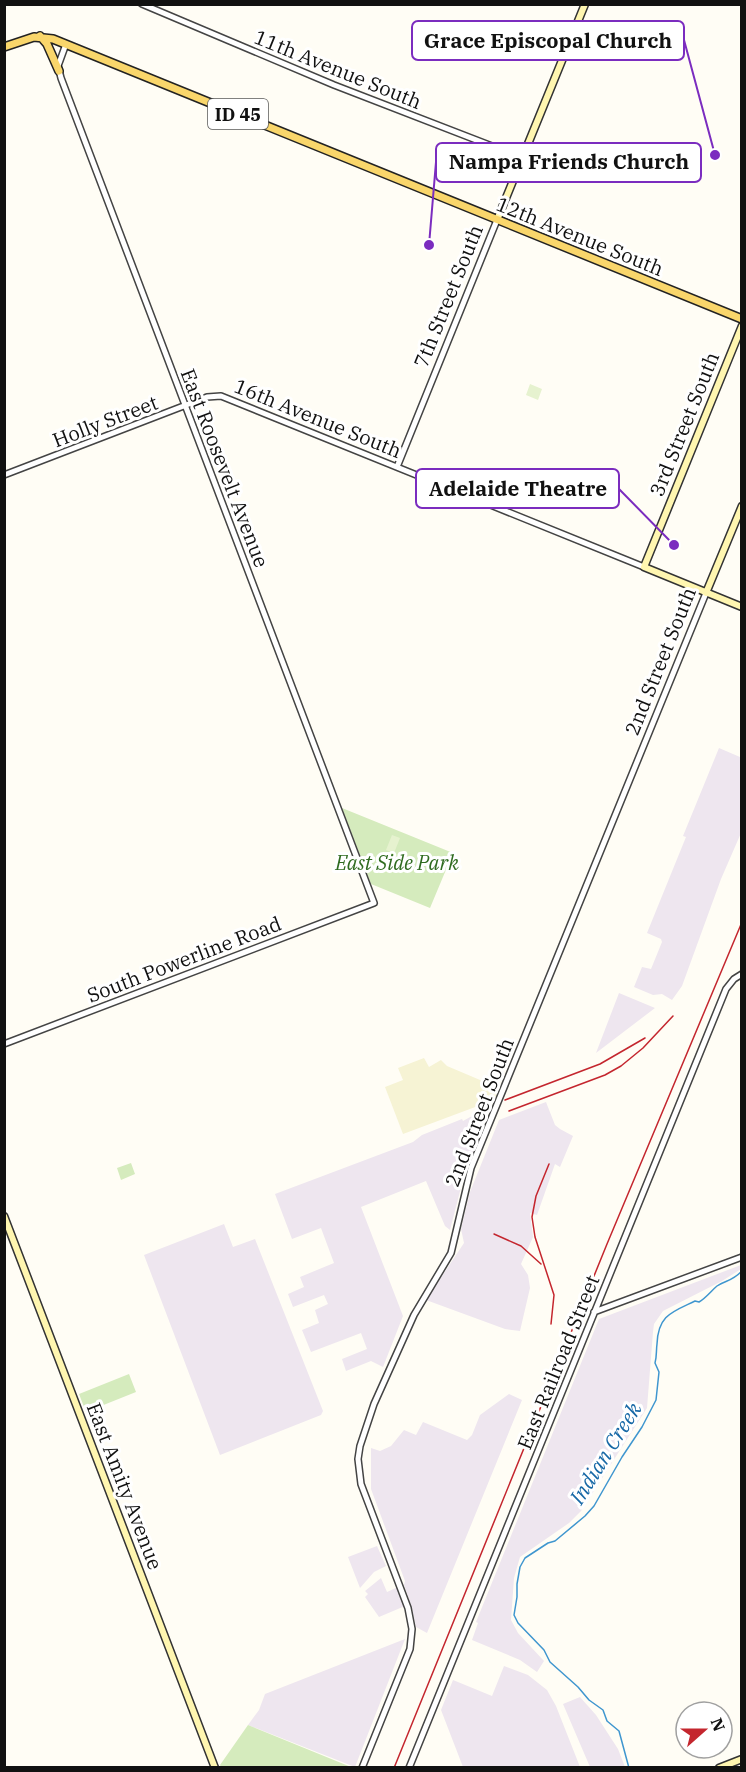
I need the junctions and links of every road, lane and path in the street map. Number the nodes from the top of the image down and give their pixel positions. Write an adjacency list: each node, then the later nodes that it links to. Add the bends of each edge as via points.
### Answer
1 (142, 4): 7 (street, 11th Avenue South)
2 (585, 4): 7 (main road, 7th Street South)
3 (39, 36): 4 (main road, 12th Avenue South / ID 45); 5 (main road); 6 (main road)
4 (66, 45): 6 (street); 8 (main road, 12th Avenue South / ID 45)
5 (4, 47)
6 (59, 71): 12 (street, East Roosevelt Avenue)
7 (523, 159): 8 (main road, 7th Street South)
8 (497, 220): 9 (main road, 12th Avenue South / ID 45); 13 (street, 7th Street South)
9 (741, 319)
10 (741, 326): 16 (main road, 3rd Street South)
11 (216, 396): 12 (street, Holly Street); 13 (street, 16th Avenue South, via 232,399)
12 (186, 406): 14 (street, Holly Street); 19 (street, East Roosevelt Avenue)
13 (397, 467): 16 (street, 16th Avenue South)
14 (4, 475)
15 (741, 506): 17 (main road, 2nd Street South)
16 (644, 567): 17 (main road, 16th Avenue South)
17 (706, 593): 18 (main road, 16th Avenue South); 27 (street, 2nd Street South, via 471,1168 451,1253 414,1315 364,1432 358,1459 361,1484 408,1608 412,1629 406,1658)
18 (741, 607)
19 (374, 903): 21 (street, South Powerline Road)
20 (741, 974): 24 (street, East Railroad Street, via 726,989)
21 (4, 1044)
22 (4, 1216): 26 (main road, East Amity Avenue)
23 (741, 1257): 24 (street)
24 (594, 1312): 28 (street, East Railroad Street)
25 (741, 1758): 29 (main road)
26 (215, 1767)
27 (362, 1767)
28 (409, 1767)
29 (718, 1767)

